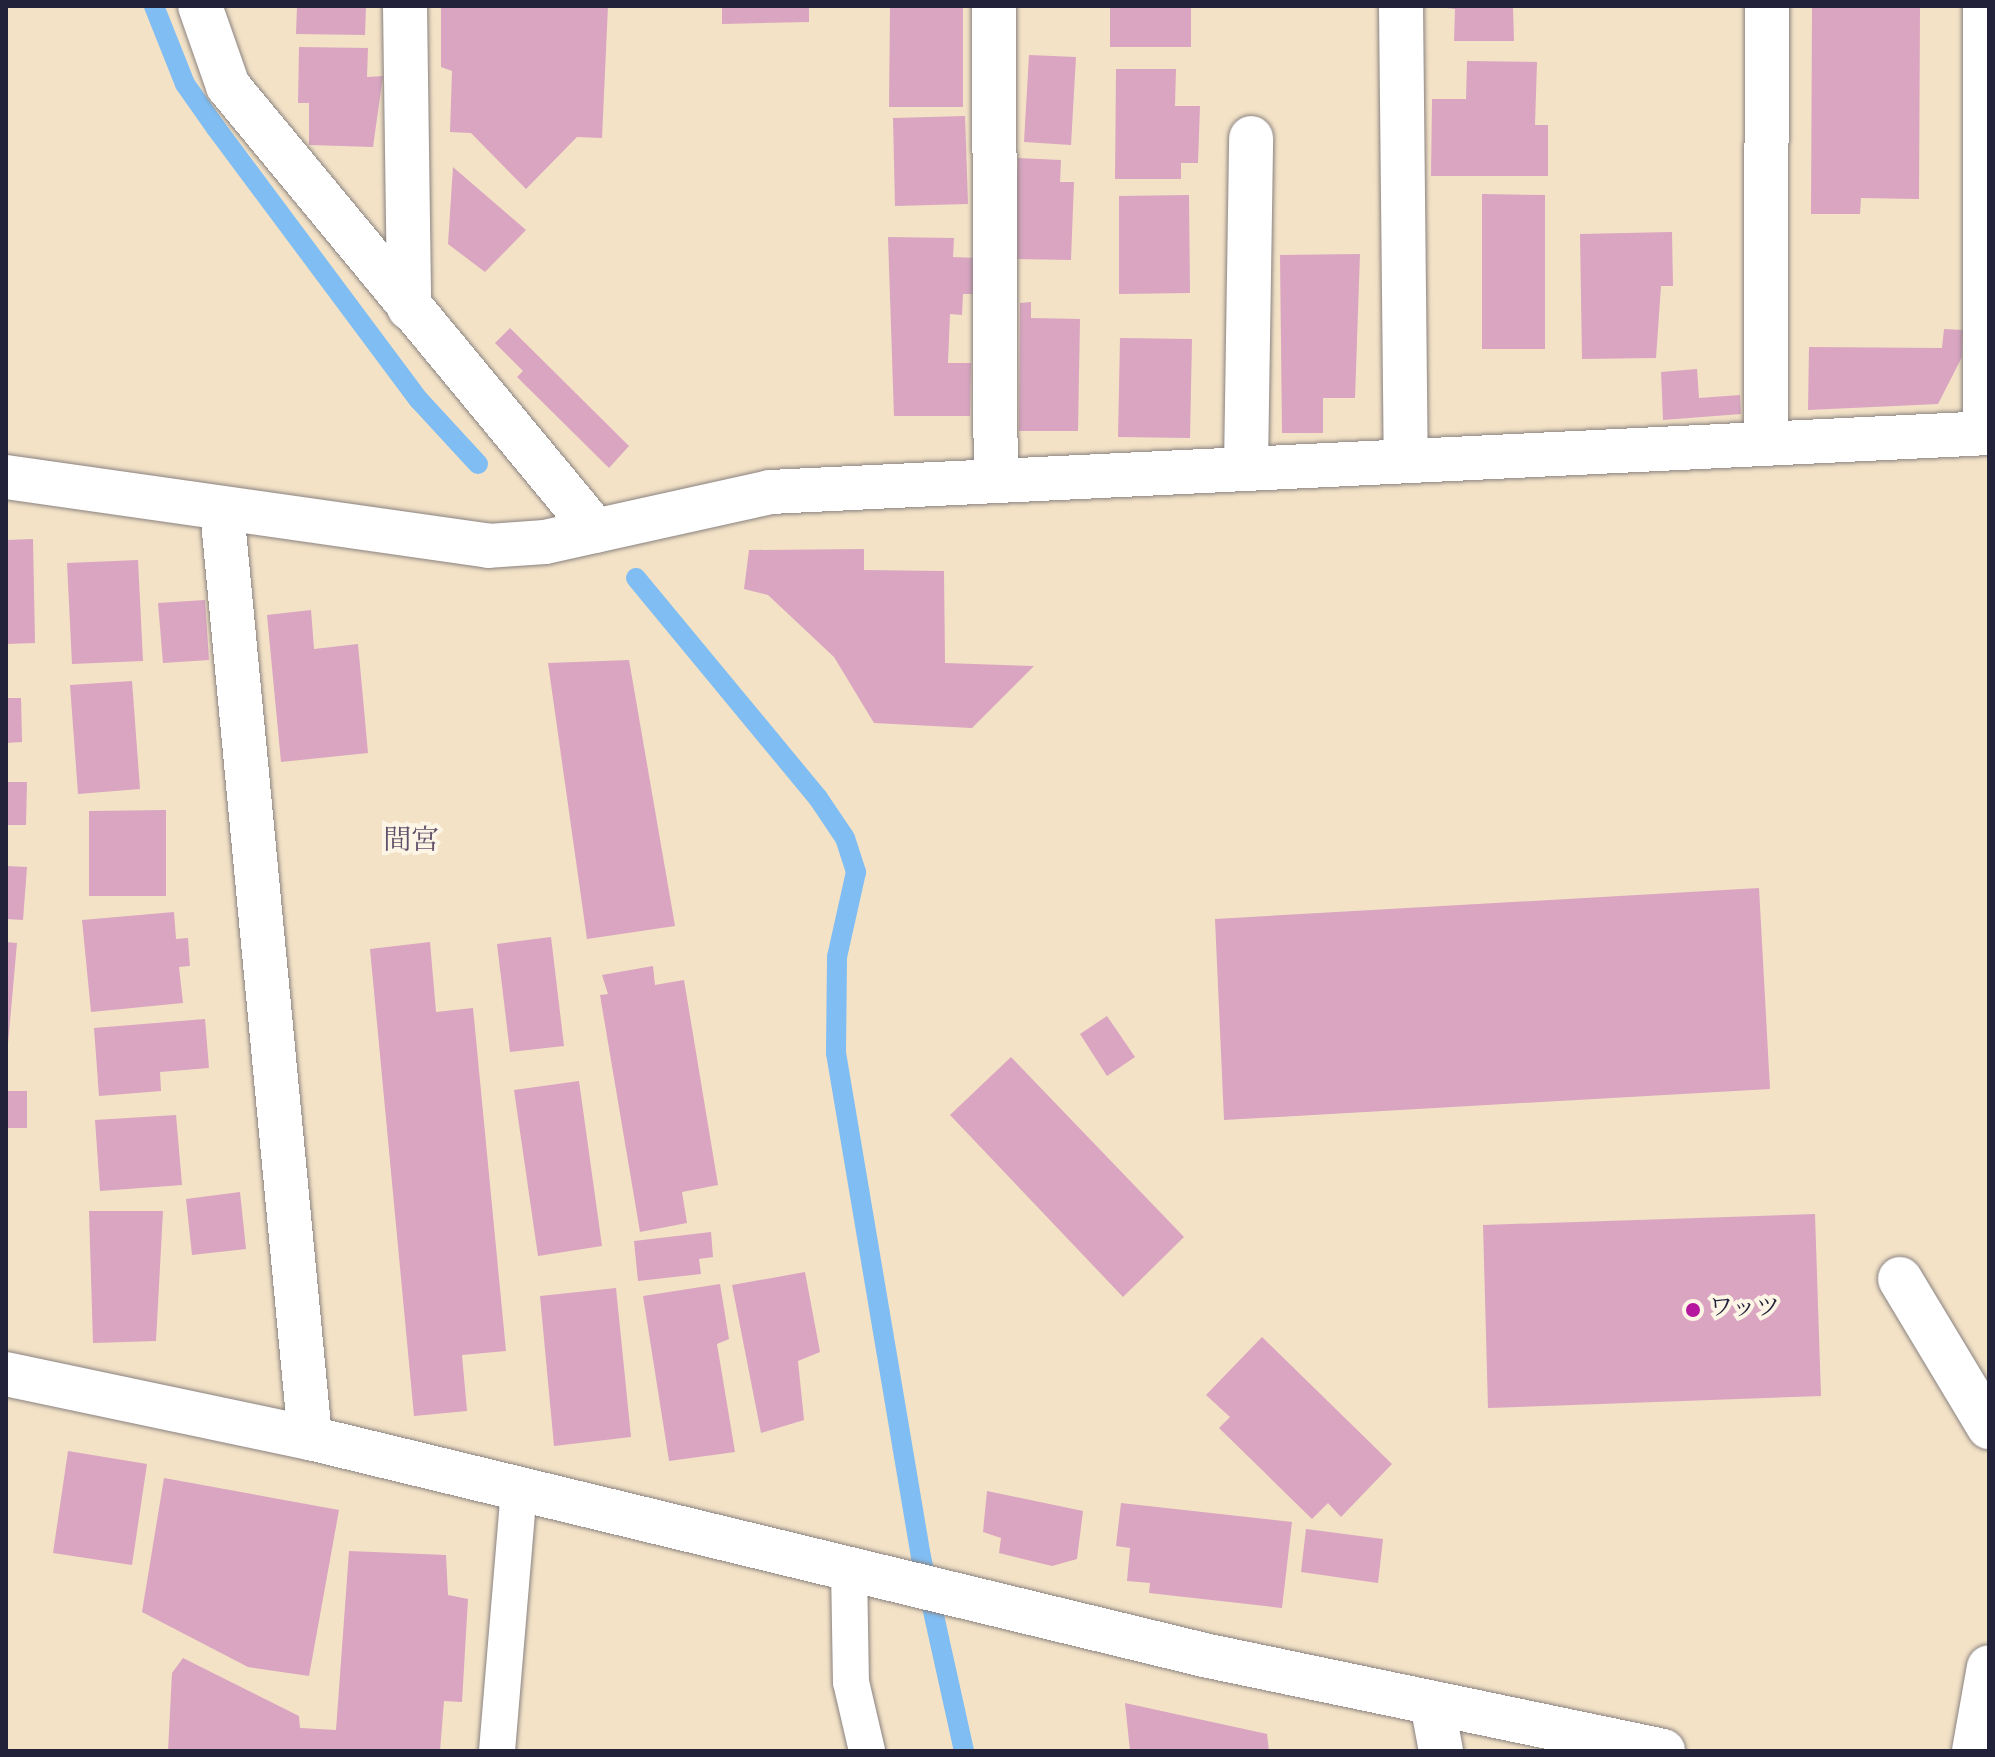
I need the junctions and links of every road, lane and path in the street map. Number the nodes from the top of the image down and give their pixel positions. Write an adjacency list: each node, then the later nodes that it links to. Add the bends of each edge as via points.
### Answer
1 (200, 6): 8 (street, via 228,86)
2 (405, 6): 8 (street)
3 (994, 6): 14 (street)
4 (1401, 6): 11 (street)
5 (1767, 6): 10 (street)
6 (1985, 6): 9 (street)
7 (1251, 138): 12 (street)
8 (409, 308): 16 (street)
9 (1987, 433): 10 (street)
10 (1766, 443): 11 (street)
11 (1406, 459): 12 (street)
12 (1246, 466): 14 (street)
13 (6, 477): 15 (street)
14 (996, 477): 16 (street, via 770,492)
15 (222, 510): 16 (street, via 488,546); 20 (street)
16 (596, 531)
17 (1900, 1279): 19 (street)
18 (6, 1374): 20 (street)
19 (1989, 1427)
20 (310, 1438): 21 (street)
21 (519, 1489): 22 (street); 25 (lane)
22 (849, 1569): 24 (street); 26 (lane, via 851,1682)
23 (1989, 1667): 29 (street)
24 (1432, 1703): 27 (street); 28 (street)
25 (497, 1751)
26 (867, 1751)
27 (1441, 1751)
28 (1663, 1751)
29 (1974, 1751)

